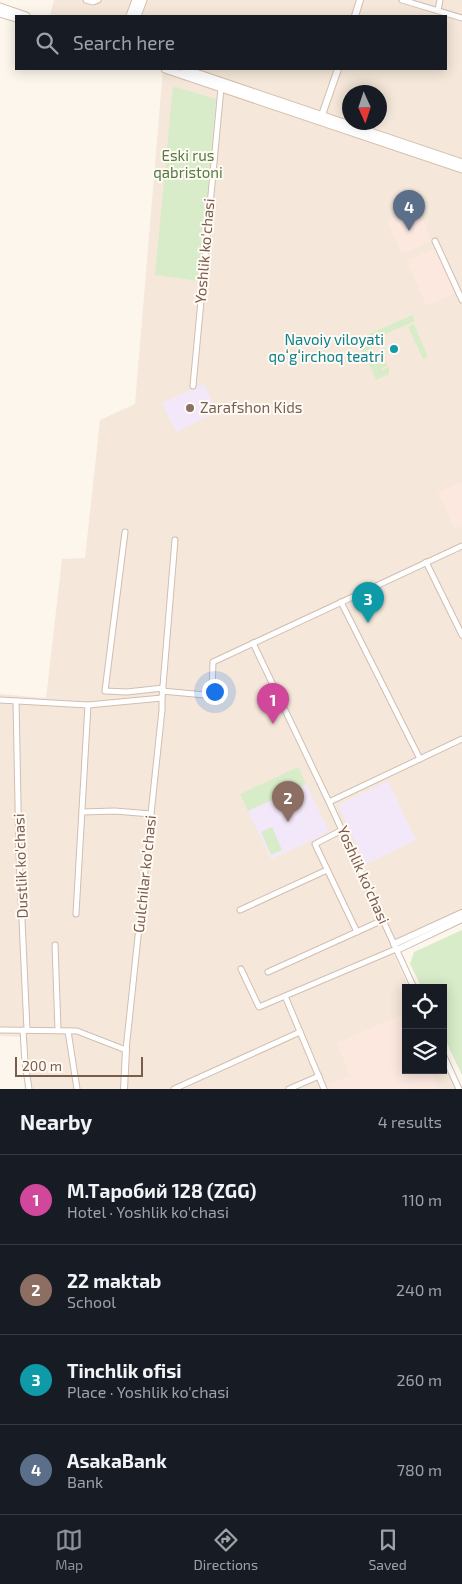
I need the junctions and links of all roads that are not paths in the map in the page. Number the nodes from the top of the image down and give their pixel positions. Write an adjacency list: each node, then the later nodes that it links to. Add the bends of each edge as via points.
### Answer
1 (86, 0): 2 (street)
2 (98, 0)
3 (136, 0): 12 (main road)
4 (143, 0): 13 (main road)
5 (360, 0): 14 (street)
6 (402, 0): 9 (street)
7 (440, 0): 9 (street)
8 (0, 7): 11 (main road)
9 (438, 10): 16 (street)
10 (0, 13): 15 (main road)
11 (23, 15)
12 (130, 15)
13 (137, 15)
14 (355, 15)
15 (15, 18)
16 (462, 18)
17 (168, 70): 20 (main road)
18 (187, 70): 21 (main road)
19 (338, 70): 21 (street)
20 (221, 88): 23 (main road); 26 (street, Yoshlik ko'chasi)
21 (322, 115): 22 (main road)
22 (462, 163)
23 (462, 169)
24 (435, 241): 25 (street)
25 (462, 300)
26 (193, 386)
27 (125, 532): 34 (street, via 105,691)
28 (175, 540): 34 (street, Gulchilar ko'chasi)
29 (462, 546): 30 (street)
30 (426, 562): 31 (street); 32 (street)
31 (341, 602): 33 (street); 40 (street)
32 (462, 635)
33 (253, 642): 34 (street, via 213,662 209,694); 41 (street, Yoshlik ko'chasi)
34 (162, 690): 35 (street, Gulchilar ko'chasi)
35 (162, 698): 38 (street); 43 (street, Gulchilar ko'chasi)
36 (0, 700): 37 (street)
37 (16, 701): 38 (street); 59 (street, Dustlik ko'chasi)
38 (88, 705): 42 (street)
39 (462, 739): 40 (street)
40 (420, 759): 41 (street)
41 (330, 802): 44 (street, Yoshlik ko'chasi)
42 (82, 812): 43 (street); 48 (street)
43 (151, 814): 63 (street, Gulchilar ko'chasi)
44 (342, 830): 45 (street, via 315,844); 50 (street, Yoshlik ko'chasi)
45 (327, 870): 46 (street); 51 (street)
46 (240, 910)
47 (462, 913): 53 (street)
48 (76, 914)
49 (462, 919): 53 (street)
50 (383, 920): 51 (street); 53 (street, Yoshlik ko'chasi)
51 (357, 932): 55 (street)
52 (55, 945): 60 (street)
53 (396, 948): 56 (street, Yoshlik ko'chasi); 57 (street)
54 (241, 969): 57 (street, via 259,1007)
55 (268, 972)
56 (412, 984)
57 (285, 996): 62 (street)
58 (0, 1030): 59 (street)
59 (25, 1030): 60 (street); 67 (street, Dustlik ko'chasi, via 25,1063)
60 (58, 1030): 61 (street)
61 (68, 1030): 63 (street); 68 (street)
62 (300, 1032): 65 (street); 70 (street)
63 (126, 1050): 69 (street)
64 (447, 1063): 74 (street)
65 (319, 1076): 66 (street); 73 (street)
66 (305, 1082): 71 (street); 72 (street)
67 (30, 1089)
68 (77, 1089)
69 (124, 1089)
70 (174, 1089)
71 (289, 1089)
72 (308, 1089)
73 (324, 1089)
74 (459, 1089)

